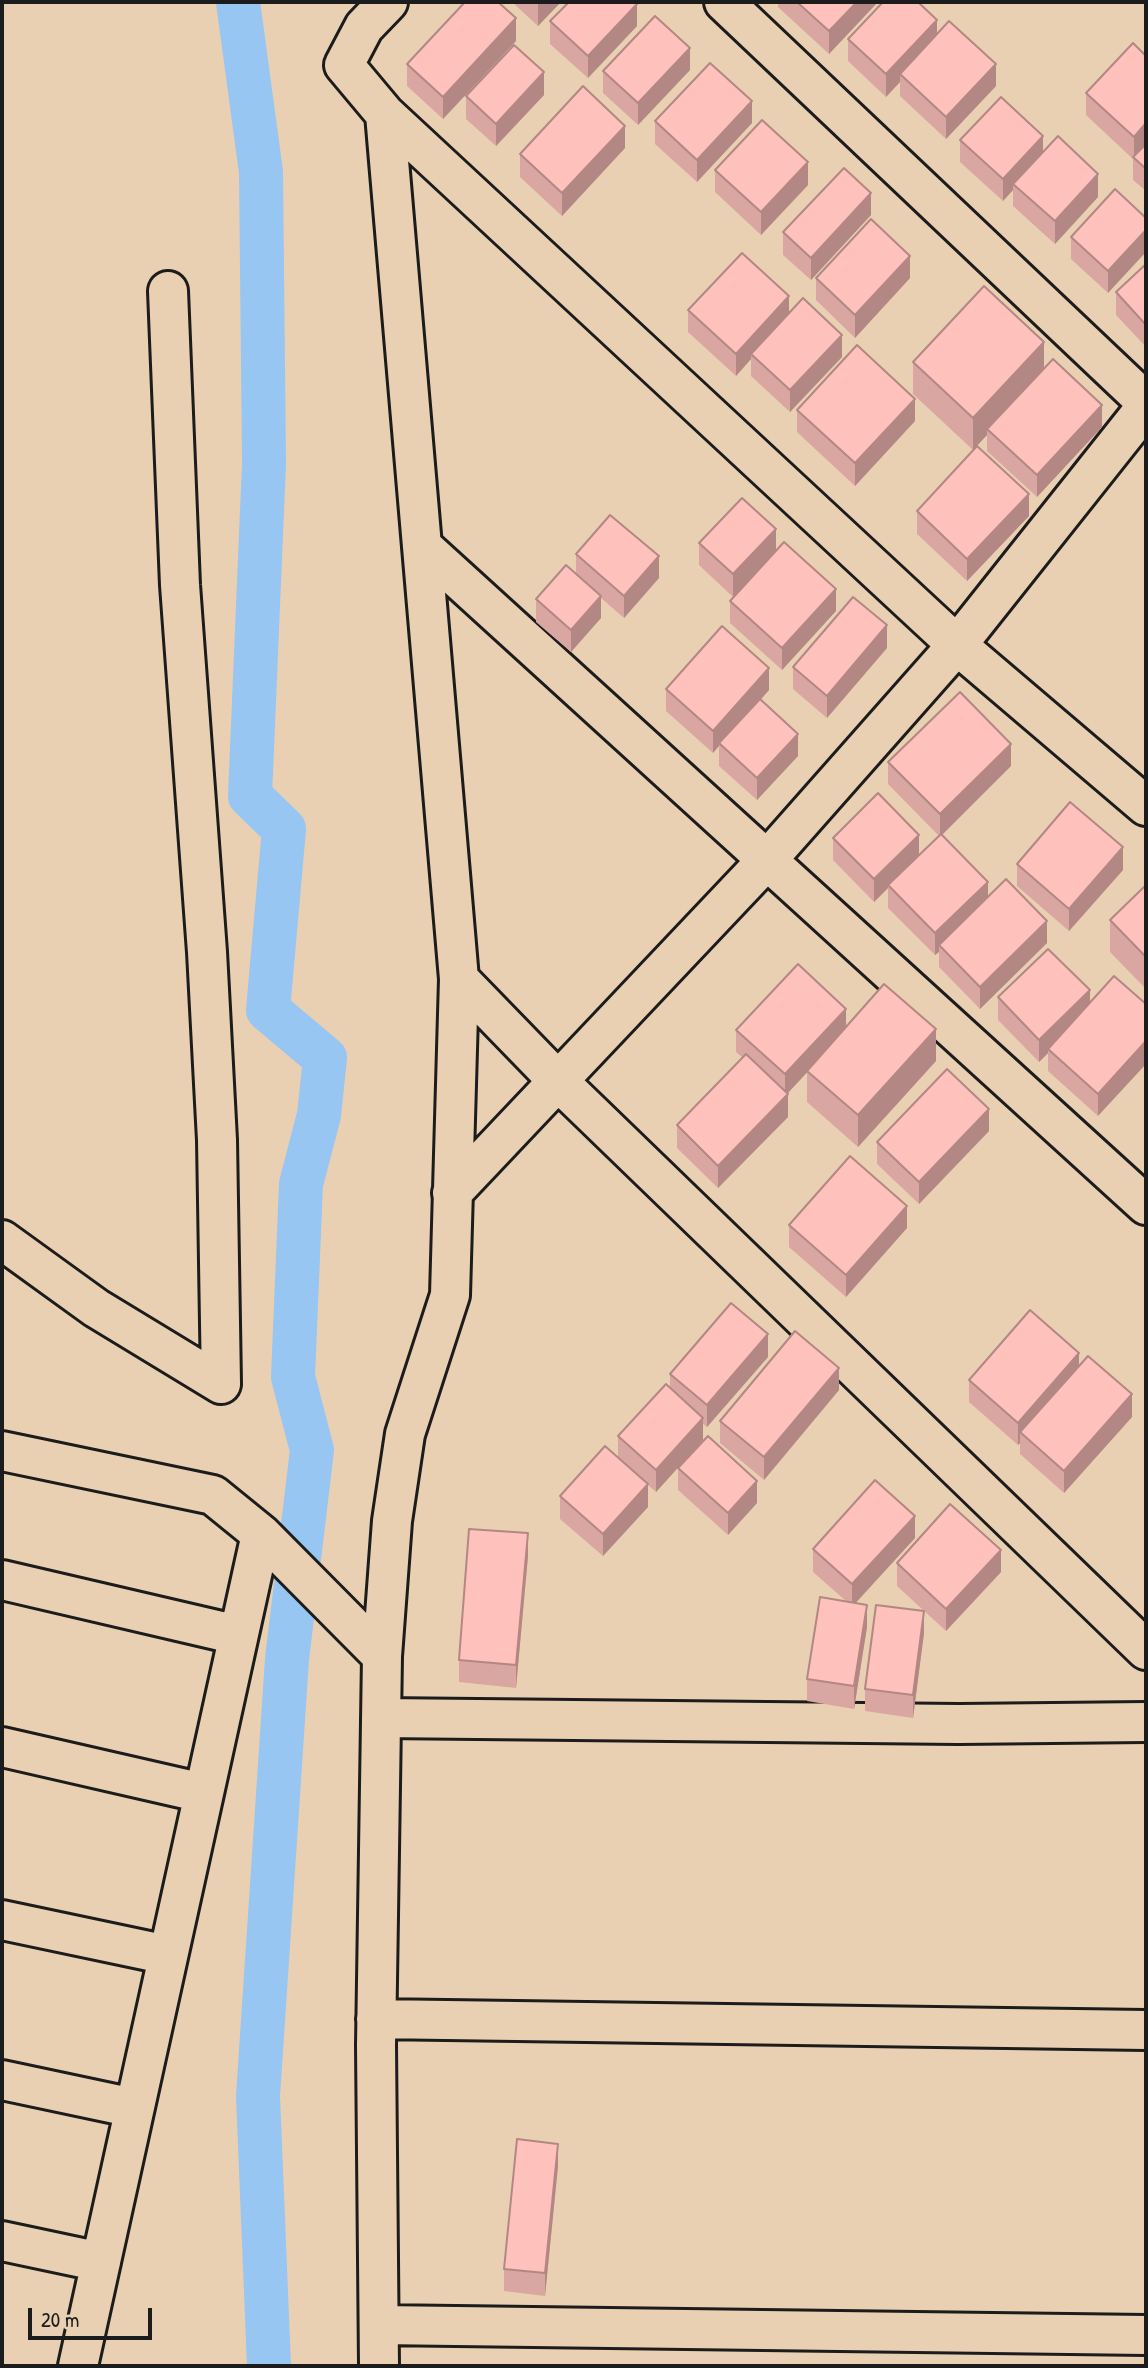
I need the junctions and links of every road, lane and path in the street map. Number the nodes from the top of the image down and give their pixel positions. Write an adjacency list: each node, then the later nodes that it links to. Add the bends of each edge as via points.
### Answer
1 (388, 2): 3 (street, via 364,27 344,65)
2 (724, 2): 5 (street)
3 (385, 114): 7 (street); 8 (street)
4 (168, 291): 15 (street, via 180,585 217,1140 221,1384 96,1308)
5 (1146, 402)
6 (1146, 407): 8 (street)
7 (422, 546): 10 (street); 11 (street)
8 (957, 645): 9 (street); 10 (street)
9 (1146, 806)
10 (767, 860): 12 (street); 14 (street)
11 (459, 979): 12 (street); 13 (street)
12 (558, 1081): 13 (street); 20 (street)
13 (452, 1193): 21 (street, via 450,1295 405,1434 392,1521)
14 (1146, 1205)
15 (2, 1240)
16 (2, 1451): 17 (street, via 213,1495)
17 (273, 1546): 19 (street); 21 (street)
18 (2, 1580): 19 (street)
19 (238, 1635): 25 (street)
20 (1146, 1650)
21 (383, 1656): 22 (street)
22 (381, 1718): 23 (street); 28 (street)
23 (1146, 1722)
24 (2, 1747): 25 (street)
25 (203, 1793): 27 (street)
26 (2, 1920): 27 (street)
27 (168, 1955): 31 (street)
28 (376, 2019): 29 (street); 34 (street)
29 (1146, 2031)
30 (2, 2080): 31 (street)
31 (134, 2108): 33 (street)
32 (2, 2241): 33 (street)
33 (101, 2262): 36 (street)
34 (379, 2325): 35 (street); 37 (street)
35 (1146, 2335)
36 (78, 2366)
37 (379, 2366)

